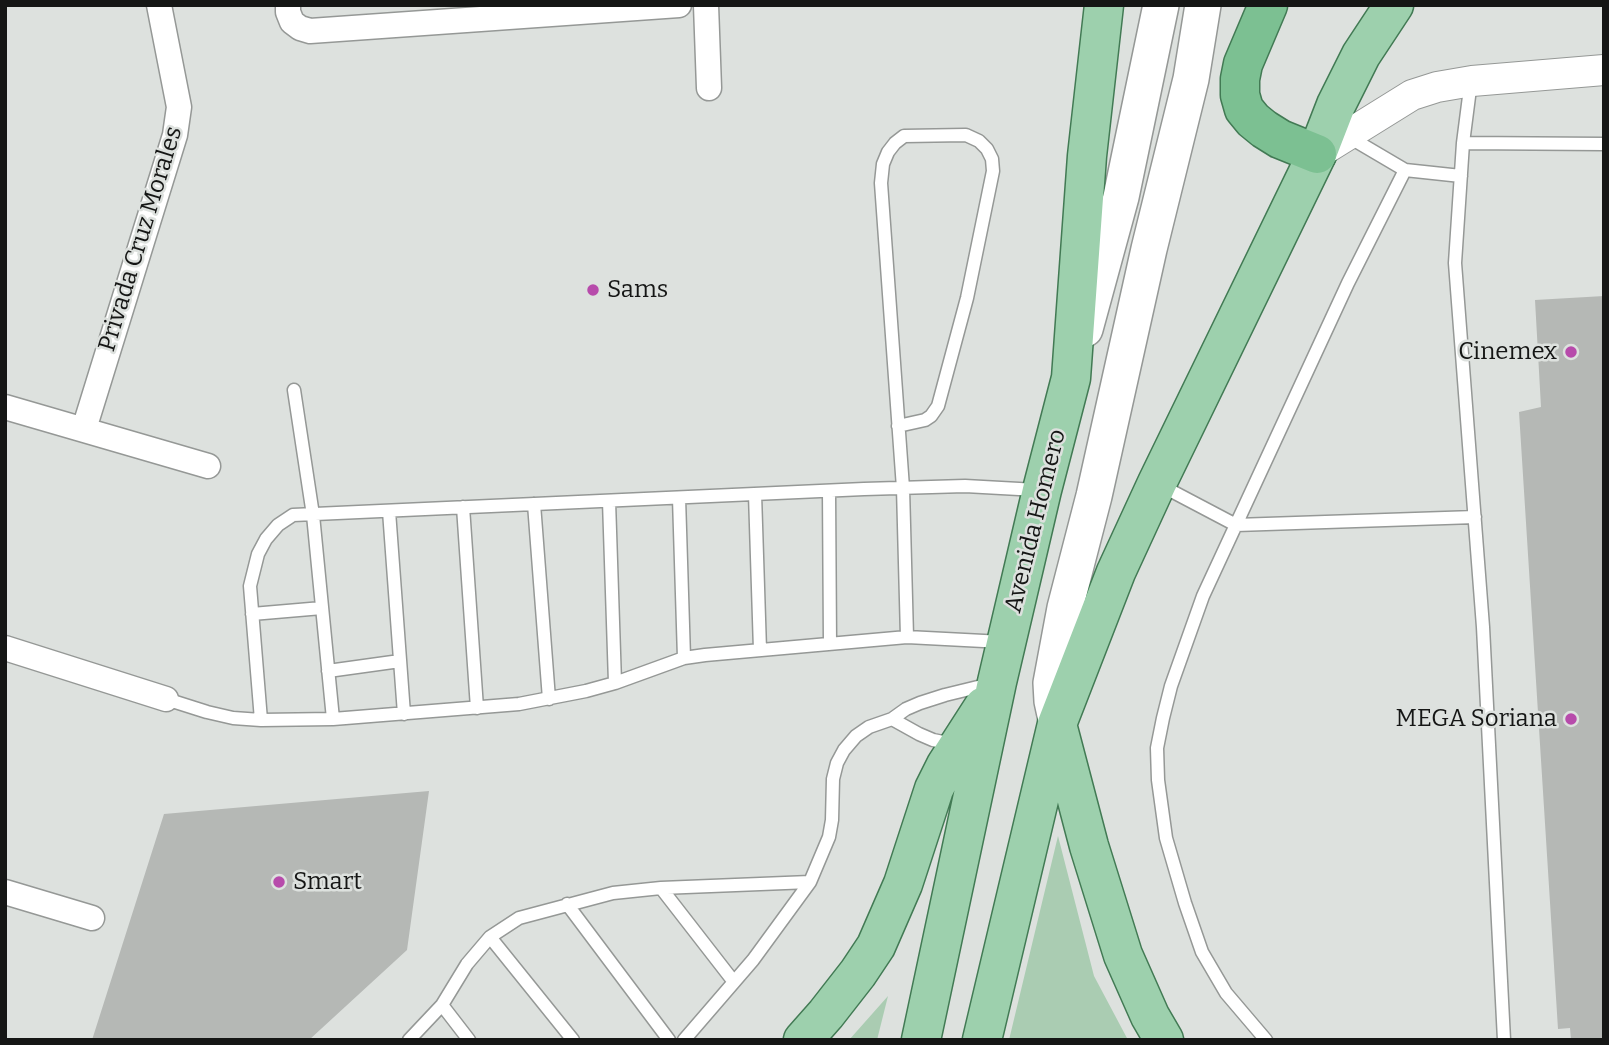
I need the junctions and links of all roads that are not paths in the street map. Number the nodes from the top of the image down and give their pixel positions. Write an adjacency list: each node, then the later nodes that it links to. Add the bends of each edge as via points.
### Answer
1 (159, 5): 22 (street, Privada Cruz Morales, via 179,107 175,135)
2 (288, 5): 3 (street, via 292,22 310,32)
3 (680, 5)
4 (706, 5): 12 (street)
5 (1104, 5): 18 (main road, via 1087,156)
6 (1161, 5): 18 (main road, Avenida Homero, via 1121,197)
7 (1203, 5): 56 (main road, Avenida Homero, via 1191,79 1065,608 1051,683)
8 (1268, 5): 14 (highway, via 1243,64 1240,94 1244,108 1280,139)
9 (1394, 5): 14 (main road, Avenida Homero, via 1336,105)
10 (1604, 70): 11 (street)
11 (1472, 81): 13 (lane); 14 (street, via 1412,95)
12 (709, 88)
13 (1463, 143): 15 (lane); 17 (lane)
14 (1331, 144): 16 (lane); 24 (main road, Avenida Homero)
15 (1604, 144)
16 (1405, 170): 17 (lane); 36 (lane)
17 (1461, 176): 35 (lane, via 1455,263)
18 (1071, 378): 26 (main road, Avenida Homero)
19 (294, 390): 34 (lane)
20 (5, 407): 22 (street)
21 (898, 426): 21 (lane, via 883,164 904,136 966,135 986,149 993,171 967,298 938,405 925,420); 25 (lane)
22 (84, 429): 23 (street)
23 (208, 466)
24 (1157, 483): 36 (lane); 56 (main road, Avenida Homero, via 1116,572)
25 (903, 488): 26 (lane); 27 (lane); 39 (lane)
26 (1042, 490): 40 (main road, Avenida Homero)
27 (829, 491): 28 (lane); 41 (lane)
28 (755, 494): 29 (lane); 43 (lane)
29 (679, 498): 30 (lane); 44 (lane)
30 (609, 501): 31 (lane); 47 (lane)
31 (534, 504): 32 (lane); 50 (lane)
32 (463, 508): 33 (lane); 51 (lane)
33 (389, 511): 34 (lane); 45 (lane)
34 (313, 515): 37 (lane); 38 (lane, via 293,515 266,539 250,586)
35 (1475, 517): 36 (lane); 76 (lane)
36 (1236, 525): 75 (lane, via 1198,608 1171,686 1157,748 1158,780 1166,838 1202,952 1226,993)
37 (322, 608): 38 (lane); 46 (lane)
38 (252, 614): 55 (lane)
39 (907, 637): 40 (lane); 41 (lane)
40 (1007, 642): 48 (main road, Avenida Homero)
41 (830, 644): 43 (lane)
42 (5, 648): 49 (street)
43 (760, 650): 44 (lane)
44 (684, 657): 47 (lane)
45 (401, 661): 46 (lane); 52 (lane)
46 (328, 671): 53 (lane)
47 (615, 683): 50 (lane)
48 (996, 686): 54 (lane, via 945,695); 57 (main road); 72 (main road, Avenida Homero)
49 (166, 699): 55 (lane, via 233,718)
50 (549, 699): 51 (lane)
51 (477, 708): 52 (lane)
52 (404, 714): 53 (lane)
53 (333, 719): 55 (lane)
54 (892, 719): 57 (lane, via 933,740); 58 (lane, via 856,736 837,763 829,837)
55 (261, 720)
56 (1057, 724): 73 (main road, Avenida Homero); 74 (main road, via 1122,956)
57 (958, 745): 71 (main road, via 934,789 903,884 876,946)
58 (810, 882): 59 (lane); 64 (lane)
59 (661, 888): 61 (lane); 64 (lane)
60 (5, 892): 62 (street)
61 (567, 904): 63 (lane, via 519,918); 69 (lane)
62 (92, 918)
63 (490, 937): 65 (lane); 68 (lane)
64 (734, 982): 70 (lane)
65 (442, 1005): 66 (lane); 67 (lane)
66 (409, 1040)
67 (469, 1040)
68 (573, 1040)
69 (669, 1040)
70 (684, 1040)
71 (803, 1040)
72 (921, 1040)
73 (982, 1040)
74 (1164, 1040)
75 (1266, 1040)
76 (1504, 1040)

